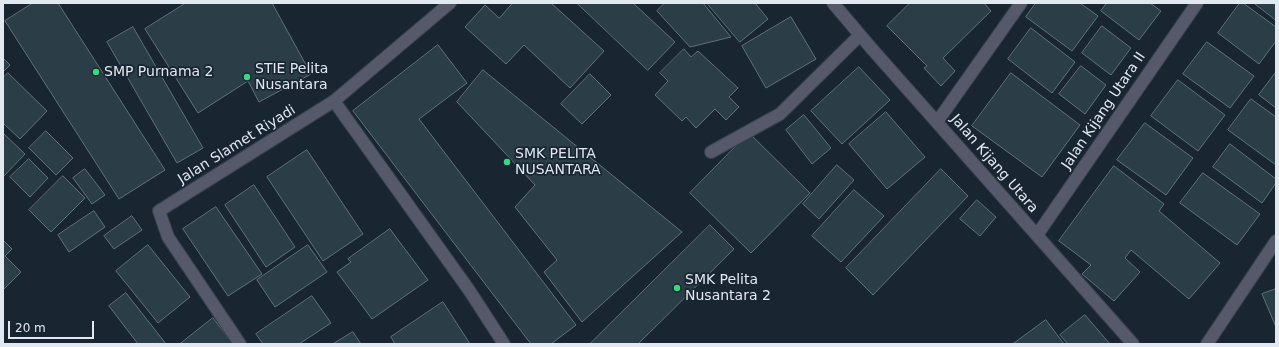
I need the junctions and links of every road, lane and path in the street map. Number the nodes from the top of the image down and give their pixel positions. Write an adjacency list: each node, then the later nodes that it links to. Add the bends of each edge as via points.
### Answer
1 (450, 3): 6 (street, Jalan Slamet Riyadi)
2 (833, 3): 5 (street, Jalan Kijang Utara)
3 (1021, 3): 7 (street)
4 (1197, 3): 9 (street, Jalan Kijang Utara II)
5 (860, 35): 7 (street, Jalan Kijang Utara); 8 (street, via 780,114)
6 (334, 101): 11 (street, Jalan Slamet Riyadi, via 159,211 168,237); 12 (street, via 470,290)
7 (937, 122): 9 (street, Jalan Kijang Utara)
8 (711, 152)
9 (1037, 235): 13 (street, Jalan Kijang Utara)
10 (1276, 241): 14 (street)
11 (240, 344)
12 (504, 344)
13 (1133, 344)
14 (1207, 344)

